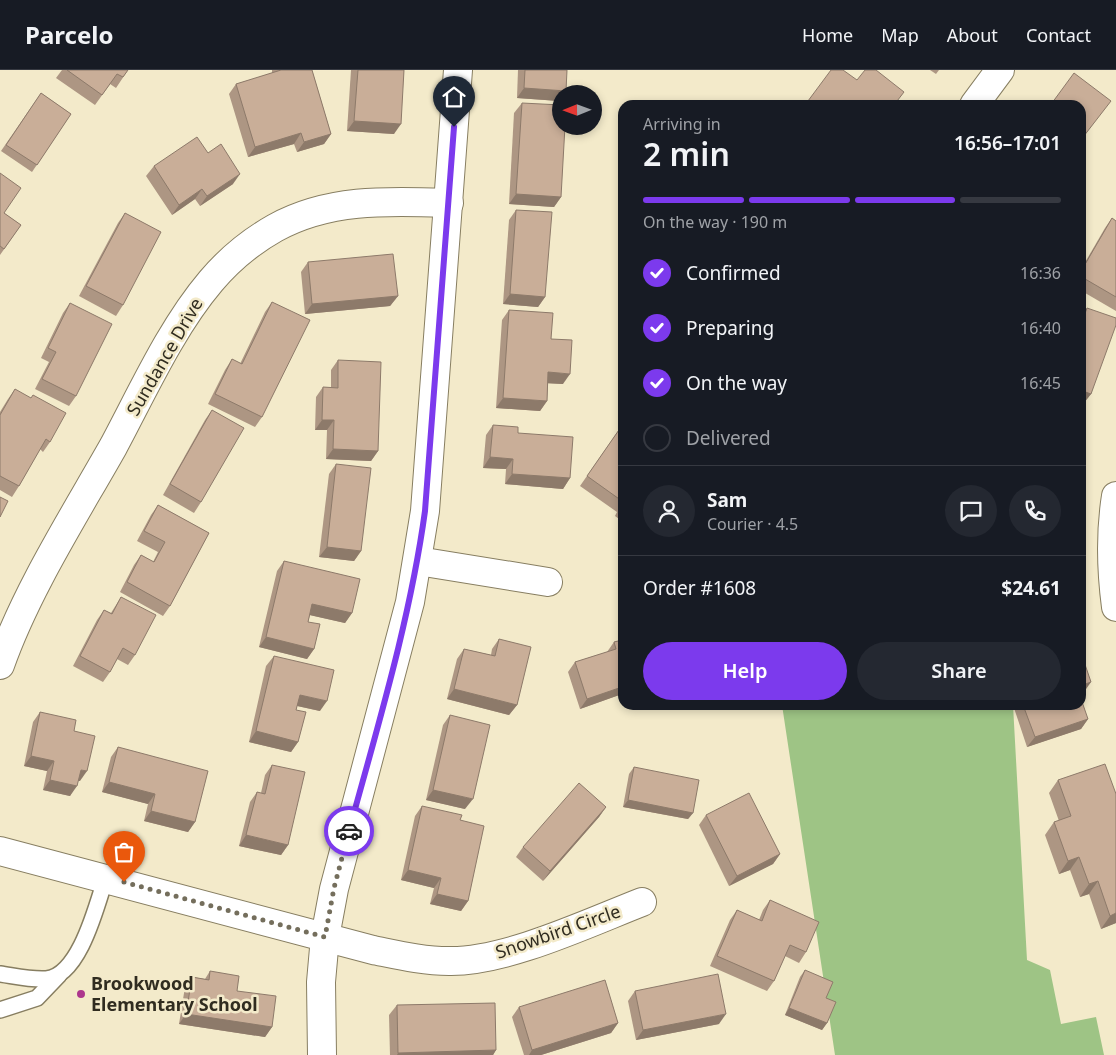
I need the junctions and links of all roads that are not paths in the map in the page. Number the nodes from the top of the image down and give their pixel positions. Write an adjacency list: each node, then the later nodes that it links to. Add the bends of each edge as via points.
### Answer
1 (458, 70): 4 (street)
2 (1000, 70): 3 (street)
3 (978, 100)
4 (449, 203): 6 (street, via 425,511); 9 (street, Sundance Drive, via 380,200 307,214 268,234 239,254 211,281 179,327 24,608)
5 (1116, 496): 8 (street, via 1111,530 1111,569)
6 (418, 561): 7 (street); 13 (street, via 334,888)
7 (548, 582)
8 (1116, 607)
9 (0, 665)
10 (0, 851): 11 (street, Snowbird Circle)
11 (106, 877): 13 (street, Snowbird Circle); 15 (lane, via 92,922 79,950)
12 (642, 902): 13 (street, Snowbird Circle, via 522,948 486,958 417,959)
13 (325, 937): 17 (street, via 321,982)
14 (0, 974): 15 (lane, via 47,979)
15 (61, 974): 16 (lane, via 37,998)
16 (0, 1010)
17 (322, 1055)

